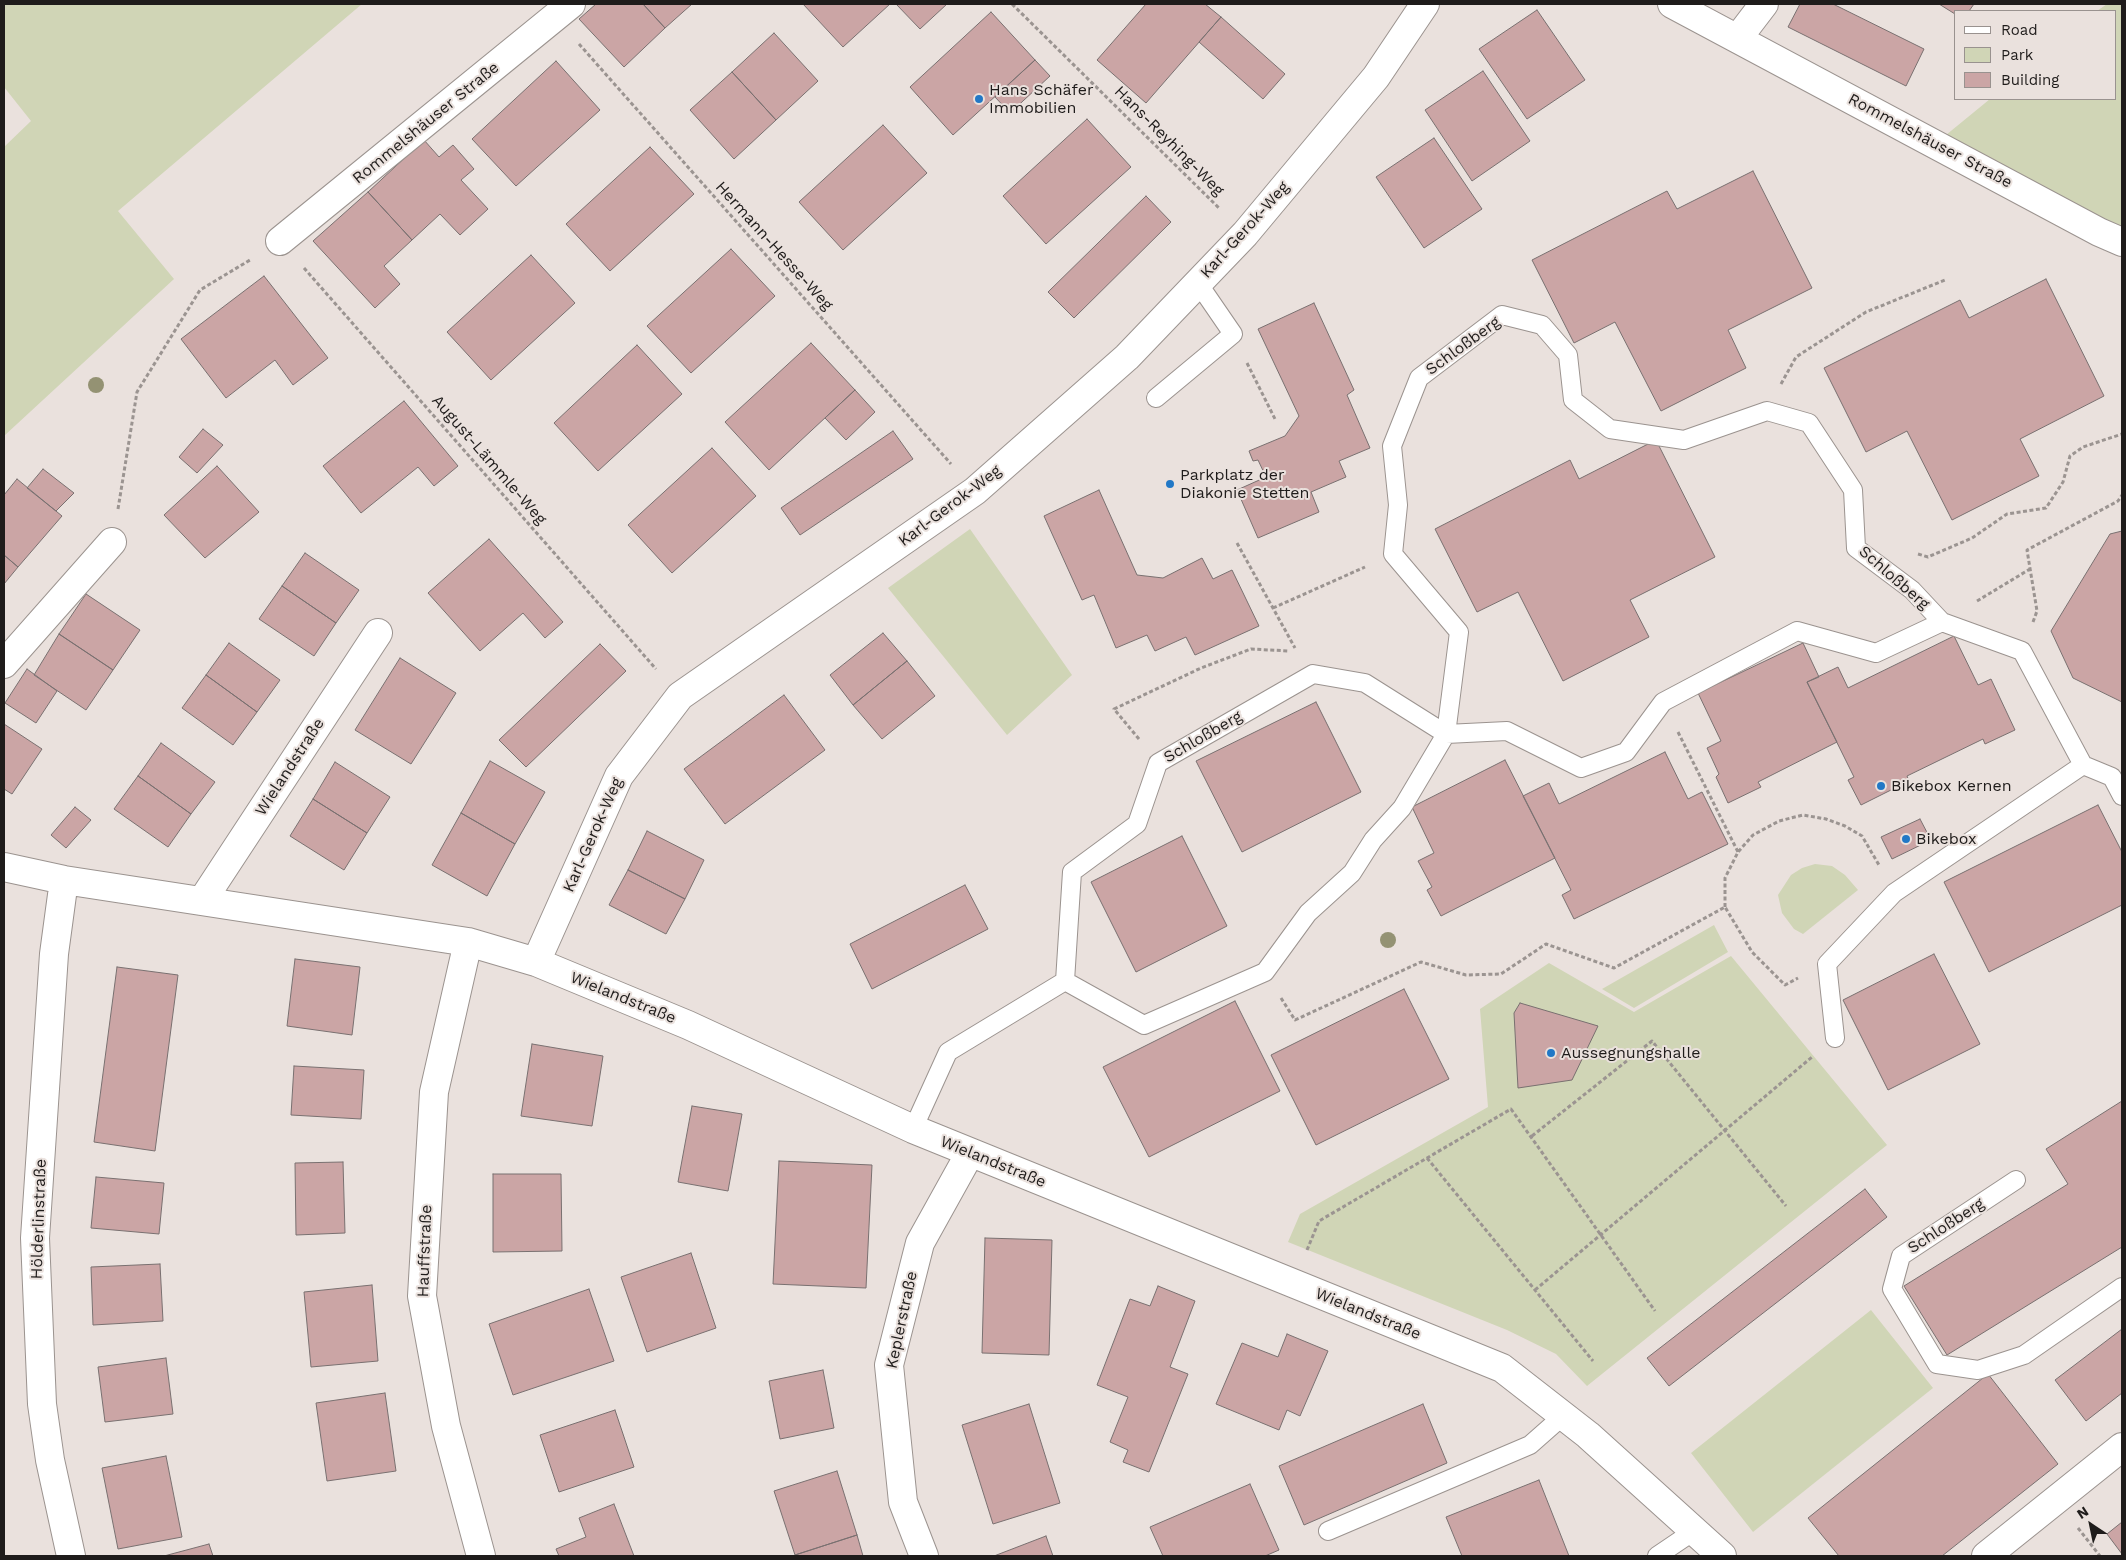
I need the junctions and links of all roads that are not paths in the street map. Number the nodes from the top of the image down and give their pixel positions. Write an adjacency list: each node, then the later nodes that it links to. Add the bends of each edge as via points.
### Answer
1 (1425, 4): 8 (street, Karl-Gerok-Weg, via 1376,77 1245,234)
2 (1672, 4): 5 (street, Rommelshäuser Straße)
3 (1764, 4): 5 (street)
4 (563, 10): 6 (street, Rommelshäuser Straße)
5 (1738, 38): 7 (street, Rommelshäuser Straße)
6 (280, 241)
7 (2122, 242)
8 (1198, 283): 9 (lane, via 1233,334); 21 (street, Karl-Gerok-Weg, via 1127,357 975,492 680,696 619,776)
9 (1156, 398)
10 (112, 542): 13 (street)
11 (1942, 622): 14 (lane, Schloßberg, via 1876,653 1797,631 1663,702 1626,752 1581,768 1507,731); 14 (lane, Schloßberg, via 1912,590 1856,548 1853,490 1809,423 1767,411 1684,440 1610,429 1573,400 1568,355 1542,325 1502,315 1419,378 1392,446 1398,505 1393,554 1459,632); 15 (lane, Schloßberg, via 2022,650)
12 (378, 633): 19 (street, Wielandstraße)
13 (4, 664)
14 (1446, 734): 22 (lane, via 1402,808 1373,840 1352,873 1308,913 1265,972 1144,1025); 22 (lane, Schloßberg, via 1365,683 1313,674 1158,763 1137,824 1072,872)
15 (2083, 765): 16 (lane, via 2112,777); 23 (lane, via 1894,893 1827,964)
16 (2122, 796)
17 (4, 867): 18 (street, Wielandstraße)
18 (64, 880): 19 (street, Wielandstraße); 32 (street, Hölderlinstraße, via 54,954 35,1238 42,1404 50,1460)
19 (202, 901): 20 (street, Wielandstraße)
20 (468, 942): 21 (street, Wielandstraße); 33 (street, Hauffstraße, via 434,1092 422,1296 446,1426)
21 (536, 962): 24 (street, Wielandstraße, via 688,1025)
22 (1065, 981): 24 (lane, via 948,1052)
23 (1835, 1038)
24 (913, 1129): 25 (street, Wielandstraße)
25 (970, 1153): 28 (street, Wielandstraße, via 1502,1368); 34 (street, Keplerstraße, via 920,1243 889,1365 903,1502)
26 (2016, 1180): 27 (lane, Schloßberg, via 1901,1256 1892,1289 1938,1364 1978,1370 2024,1355)
27 (2122, 1288)
28 (1564, 1415): 30 (street, Wielandstraße); 31 (lane, via 1530,1445)
29 (2122, 1447): 37 (street)
30 (1694, 1530): 35 (lane); 36 (street, Wielandstraße)
31 (1328, 1531)
32 (71, 1556)
33 (481, 1556)
34 (924, 1556)
35 (1657, 1556)
36 (1722, 1556)
37 (1986, 1556)

